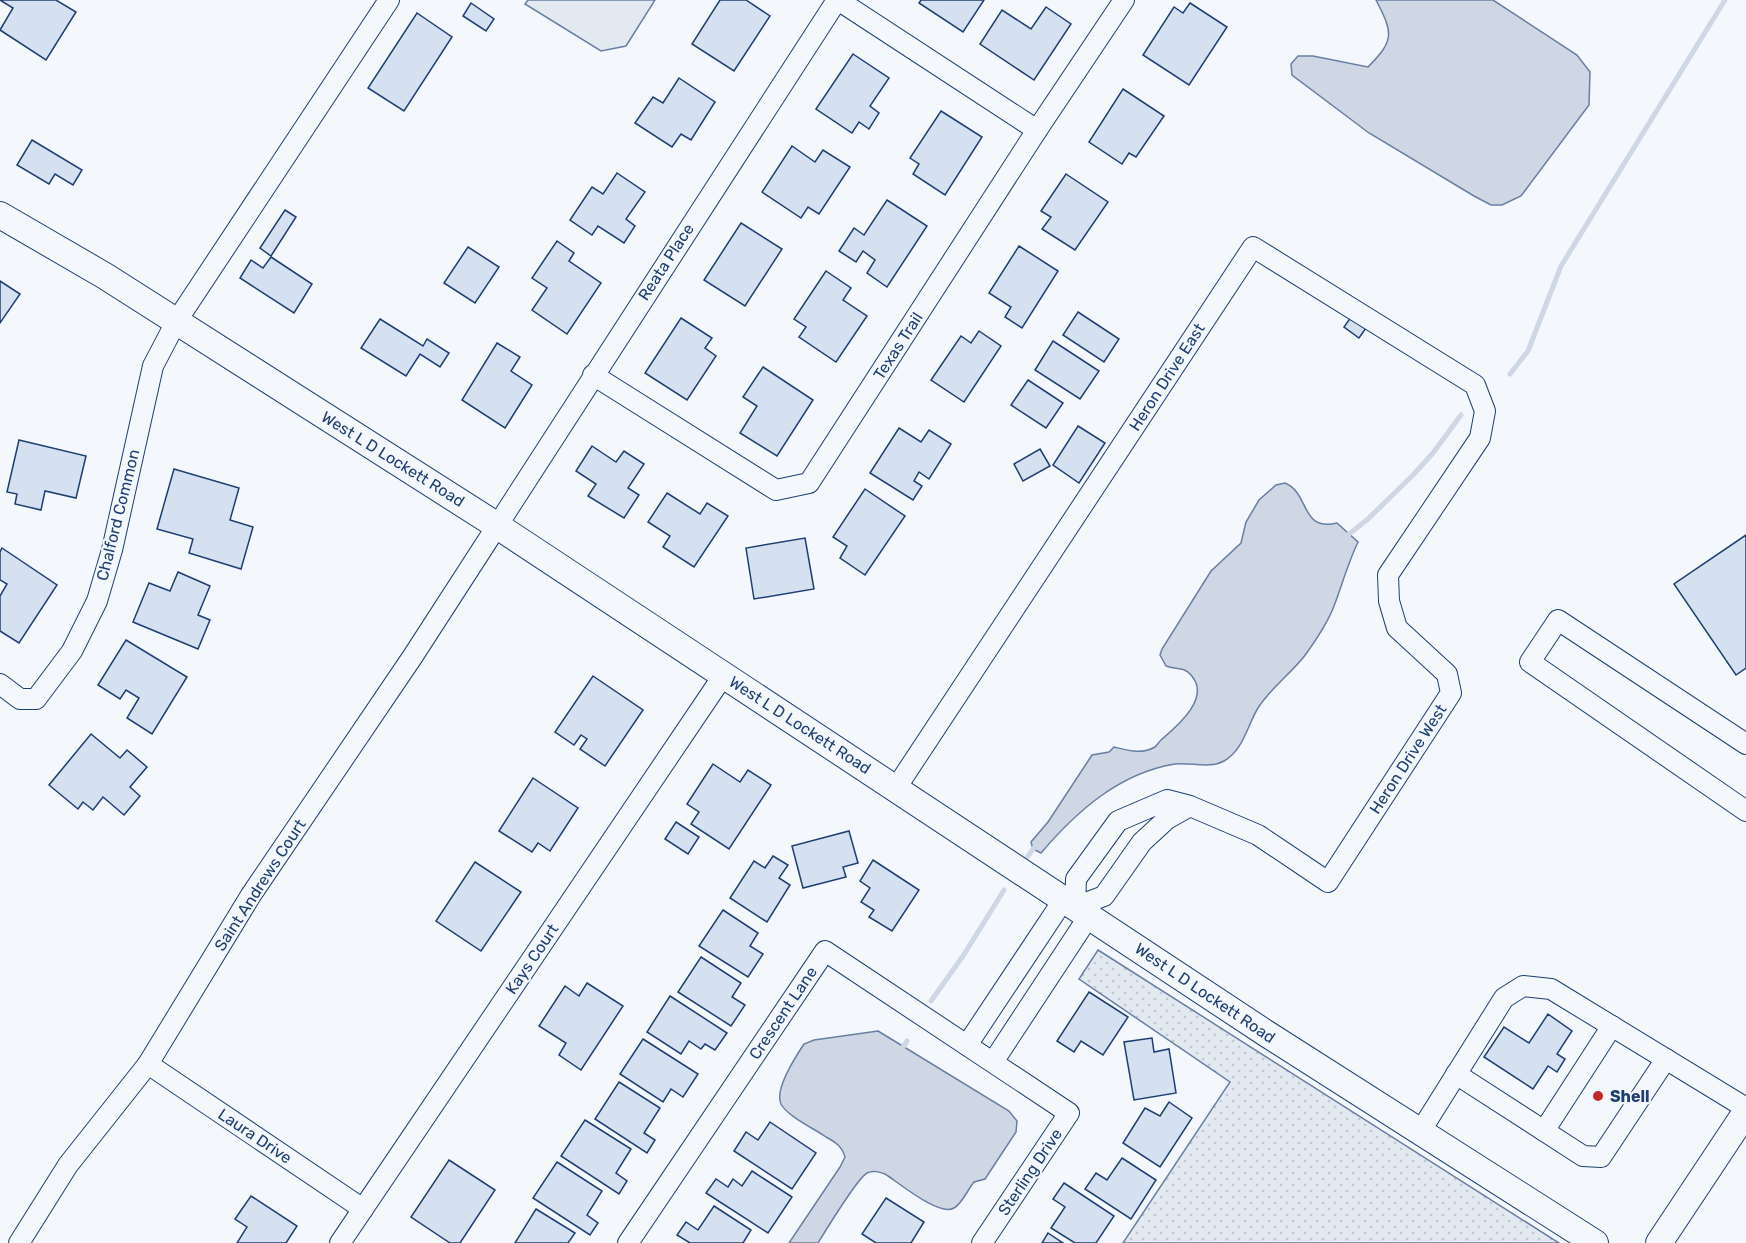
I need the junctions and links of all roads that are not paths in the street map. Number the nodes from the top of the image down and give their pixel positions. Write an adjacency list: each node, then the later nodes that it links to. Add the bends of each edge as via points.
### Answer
1 (389, 0): 6 (street, Chalford Common)
2 (837, 0): 4 (street, Reata Place); 7 (street, Reata Place)
3 (1124, 0): 4 (street, Texas Trail)
4 (1037, 130): 7 (street, Texas Trail, via 809,483 776,490)
5 (0, 215): 6 (main road, West L D Lockett Road)
6 (176, 322): 9 (main road, West L D Lockett Road); 11 (street, Chalford Common, via 153,366 97,600 72,651 36,699 20,699)
7 (593, 375): 9 (street, Reata Place)
8 (1485, 411): 13 (street, Heron Drive East, via 1475,386 1253,247); 14 (street, Heron Drive West, via 1480,438 1388,574 1389,601 1397,628 1448,674 1450,693 1329,882 1258,835)
9 (496, 525): 10 (main road, West L D Lockett Road); 21 (street, Saint Andrews Court, via 413,656 251,895)
10 (723, 675): 13 (main road, West L D Lockett Road); 26 (street, Kays Court)
11 (0, 684)
12 (1746, 744): 15 (street, via 1558,620 1530,662)
13 (896, 788): 16 (main road, West L D Lockett Road)
14 (1190, 806): 16 (street, via 1167,819 1142,842 1104,896); 16 (street, Heron Drive West, via 1167,800 1118,821 1076,879)
15 (1746, 811)
16 (1076, 907): 18 (street); 20 (street); 25 (main road, West L D Lockett Road)
17 (1612, 1026): 19 (street); 22 (street, via 1551,989 1523,986 1504,998); 24 (street)
18 (967, 1045): 20 (street, Sterling Drive); 29 (street, Crescent Lane, via 825,951)
19 (1666, 1059): 23 (street); 24 (street, via 1601,1157 1583,1156)
20 (993, 1062): 30 (street, Sterling Drive, via 1069,1113)
21 (148, 1064): 26 (street, Laura Drive); 27 (street, Saint Andrews Court, via 68,1165)
22 (1456, 1074): 24 (street); 25 (street)
23 (1746, 1110): 32 (main road)
24 (1544, 1131)
25 (1420, 1132): 31 (main road, West L D Lockett Road)
26 (363, 1209): 28 (street, Kays Court)
27 (19, 1243)
28 (340, 1243)
29 (628, 1243)
30 (982, 1243)
31 (1595, 1243)
32 (1659, 1243)

